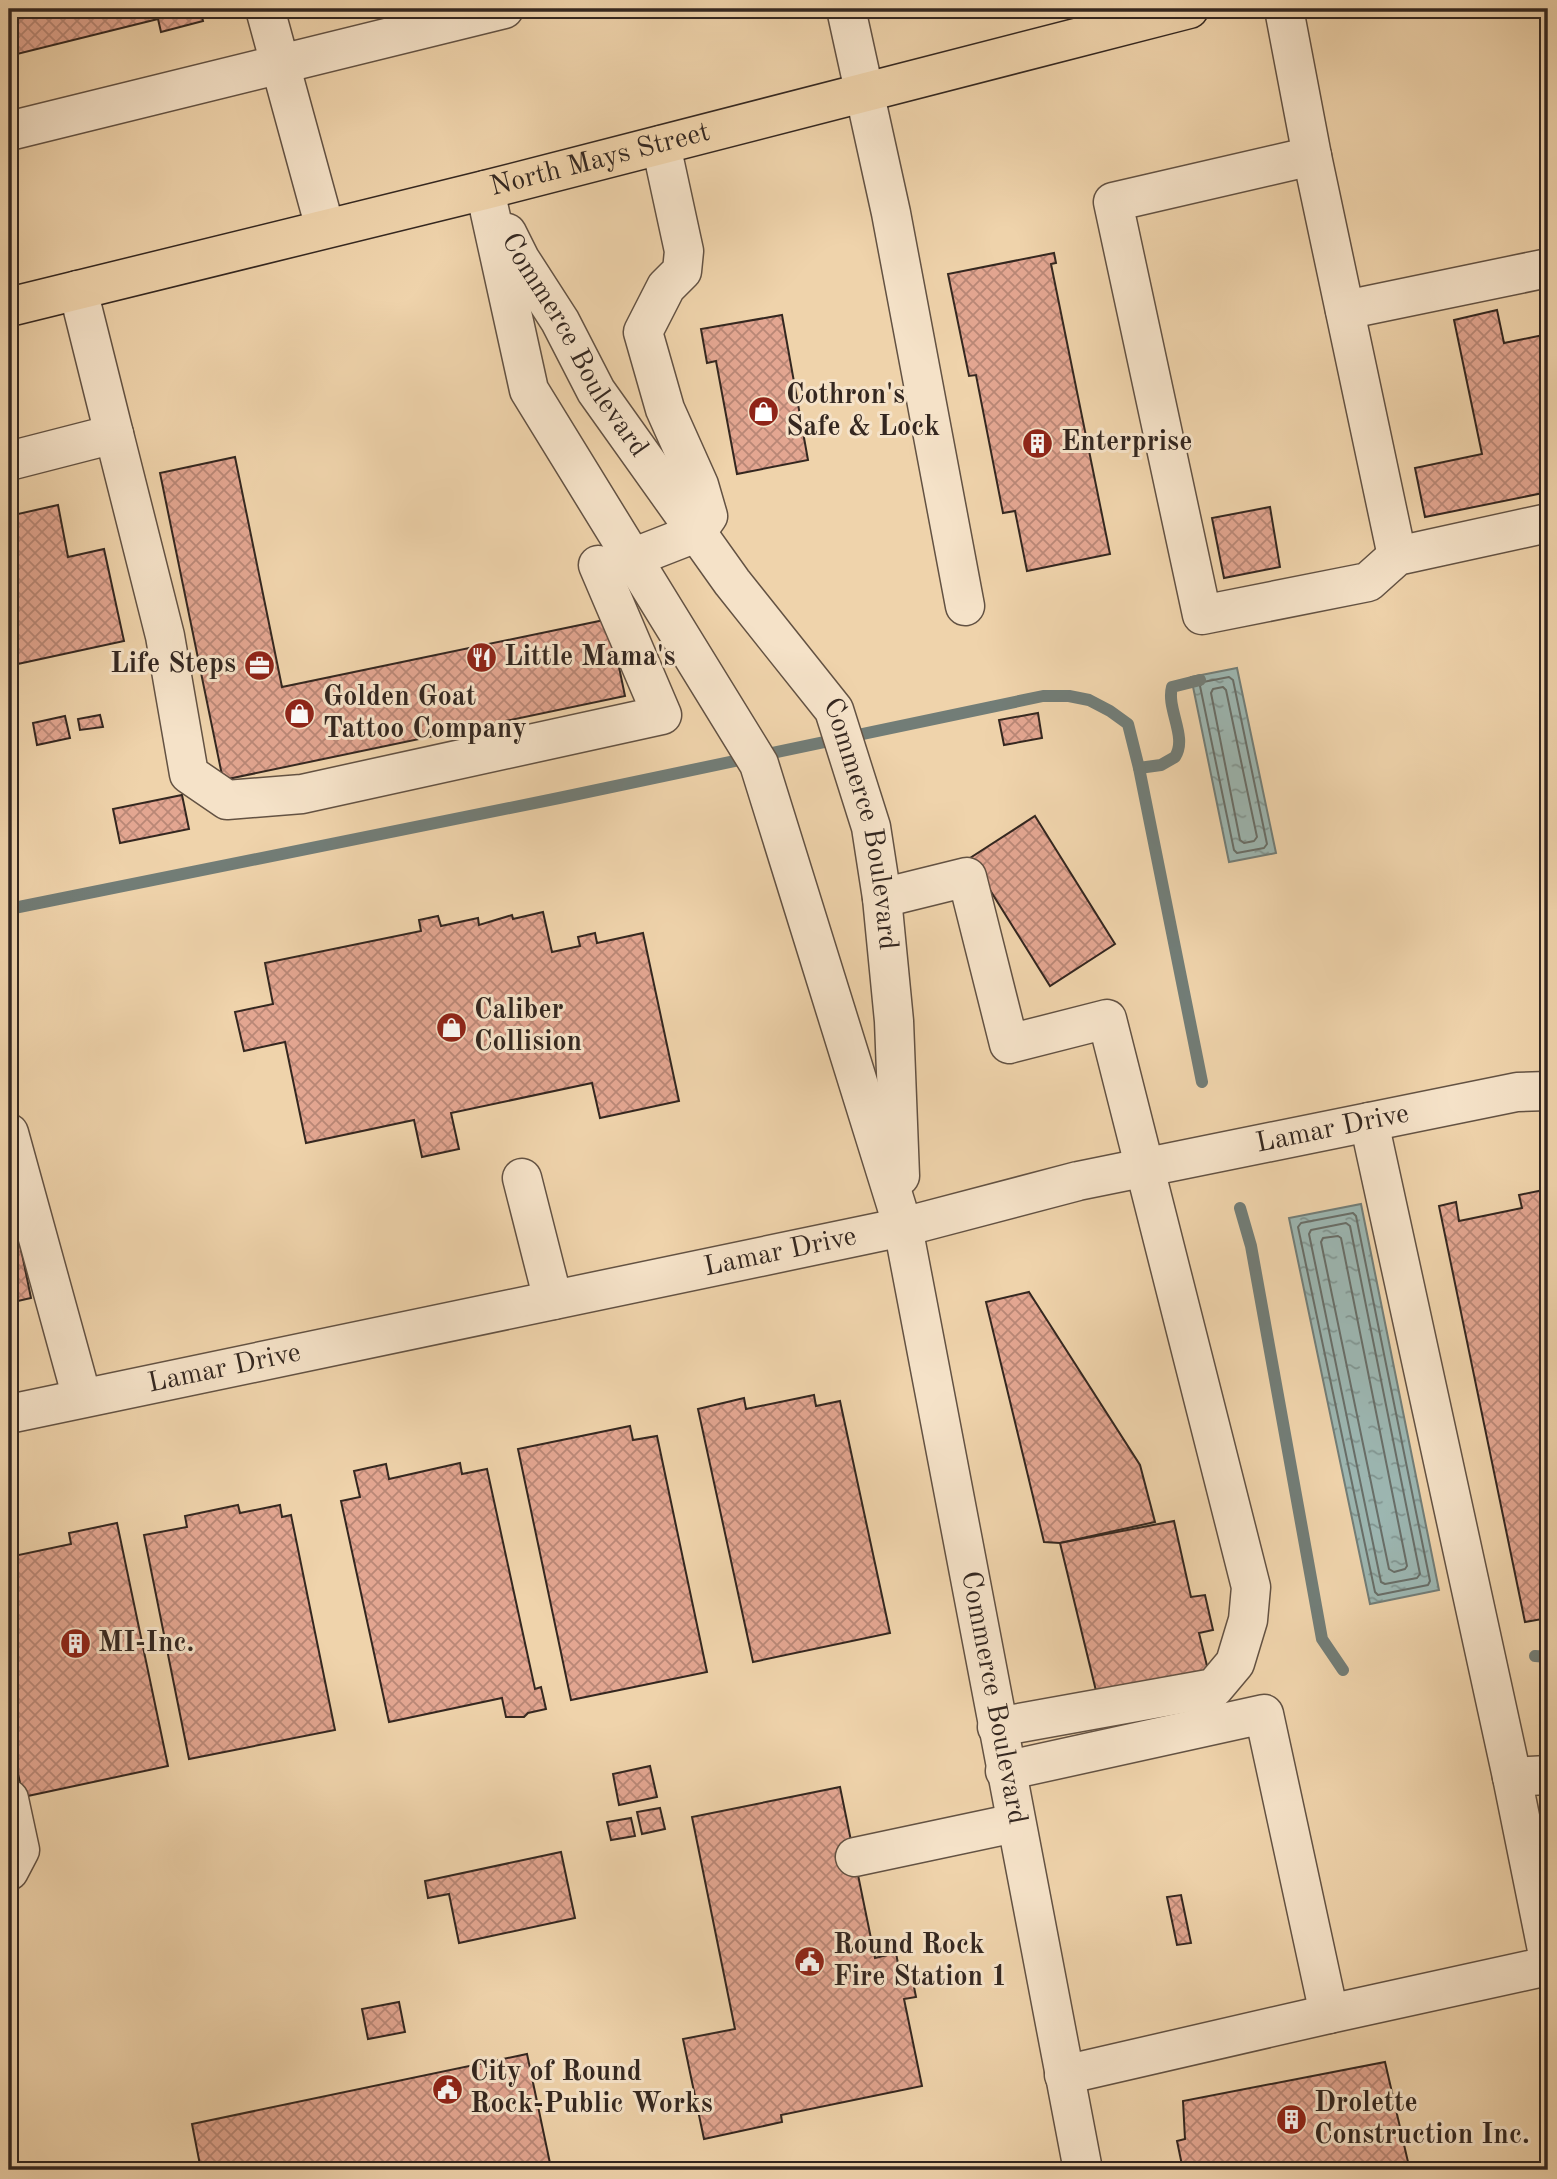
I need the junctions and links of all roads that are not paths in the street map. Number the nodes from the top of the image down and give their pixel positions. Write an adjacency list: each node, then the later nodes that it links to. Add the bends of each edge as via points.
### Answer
1 (265, 9): 6 (street)
2 (504, 9): 6 (street)
3 (846, 9): 7 (street)
4 (1189, 9): 7 (main road, North Mays Street)
5 (1284, 9): 10 (street)
6 (281, 63): 8 (street); 12 (street)
7 (864, 92): 9 (main road, North Mays Street); 23 (street)
8 (9, 131)
9 (661, 145): 11 (main road, North Mays Street); 20 (street, via 684,251 681,271 666,287 643,332 665,409 708,516)
10 (1312, 156): 16 (street); 21 (street, via 1113,202 1202,615 1368,582)
11 (485, 190): 12 (main road, North Mays Street); 20 (street, Commerce Boulevard, via 596,391); 22 (street, Commerce Boulevard, via 529,390)
12 (325, 228): 14 (main road, North Mays Street)
13 (1548, 268): 16 (street)
14 (78, 290): 15 (main road, North Mays Street); 17 (street)
15 (9, 307)
16 (1345, 310): 21 (street)
17 (114, 434): 18 (street); 22 (street, via 165,636 189,774 227,800 302,794 663,715)
18 (9, 461)
19 (1548, 523): 21 (street)
20 (696, 533): 22 (street); 24 (street, Commerce Boulevard, via 834,710 872,827)
21 (1397, 556)
22 (615, 561): 30 (street, Commerce Boulevard, via 759,764)
23 (965, 606)
24 (882, 898): 28 (street, via 967,877 1009,1044 1107,1019); 30 (street, Commerce Boulevard, via 894,1021)
25 (1548, 1091): 26 (street, Lamar Drive, via 1517,1092)
26 (1369, 1122): 28 (street, Lamar Drive); 36 (street)
27 (9, 1133): 32 (street)
28 (1144, 1167): 30 (street, Lamar Drive); 34 (street, via 1251,1587 1248,1620 1235,1662 1214,1688)
29 (522, 1178): 31 (street)
30 (902, 1227): 31 (street, Lamar Drive); 34 (street, Commerce Boulevard)
31 (553, 1300): 32 (street, Lamar Drive)
32 (82, 1398): 33 (street, Lamar Drive)
33 (9, 1414)
34 (997, 1727): 35 (street, Commerce Boulevard)
35 (1005, 1771): 38 (street, Commerce Boulevard); 43 (street, via 1264,1714)
36 (1530, 1776): 41 (street)
37 (9, 1799): 40 (street, via 20,1850)
38 (1015, 1823): 39 (street); 44 (street, Commerce Boulevard)
39 (855, 1857)
40 (9, 1871)
41 (1548, 1955)
42 (1548, 1966): 43 (street)
43 (1329, 2014): 44 (street)
44 (1064, 2075): 45 (street, Commerce Boulevard)
45 (1083, 2170)

